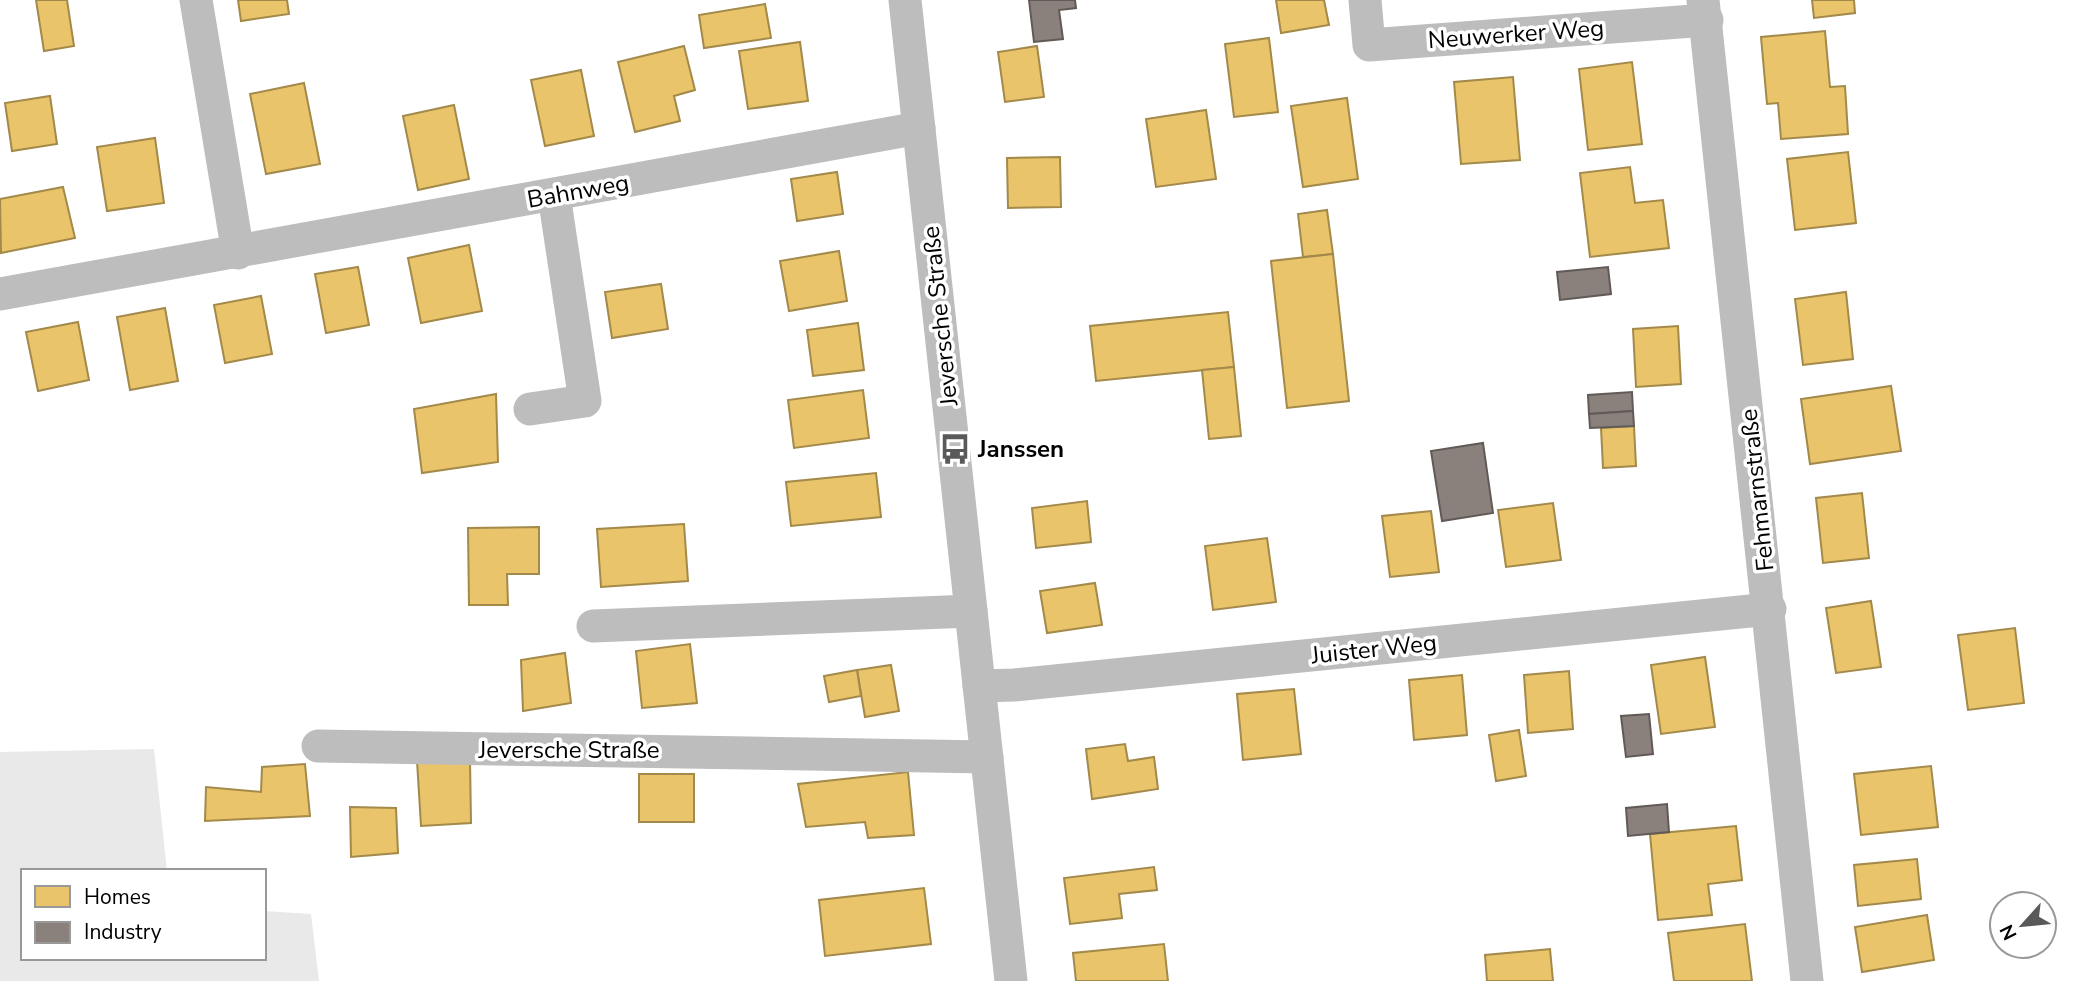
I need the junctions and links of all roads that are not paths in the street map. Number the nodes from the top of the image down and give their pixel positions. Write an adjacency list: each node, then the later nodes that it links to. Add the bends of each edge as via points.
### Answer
1 (196, 0): 7 (street)
2 (905, 0): 5 (street, Jeversche Straße)
3 (1365, 0): 4 (street, Neuwerker Weg, via 1369,45)
4 (1705, 10): 10 (street, Fehmarnstraße)
5 (919, 128): 6 (street, Bahnweg); 11 (street, Jeversche Straße)
6 (554, 195): 7 (street, Bahnweg); 9 (street, via 586,401)
7 (238, 253): 8 (street, Bahnweg)
8 (0, 294)
9 (530, 409)
10 (1770, 609): 13 (street, Juister Weg); 17 (street, Fehmarnstraße)
11 (971, 611): 12 (street); 13 (street, Jeversche Straße)
12 (593, 626)
13 (979, 686): 15 (street, Jeversche Straße)
14 (318, 746): 15 (street, Jeversche Straße)
15 (987, 757): 16 (street, Jeversche Straße)
16 (1011, 981)
17 (1807, 981)

